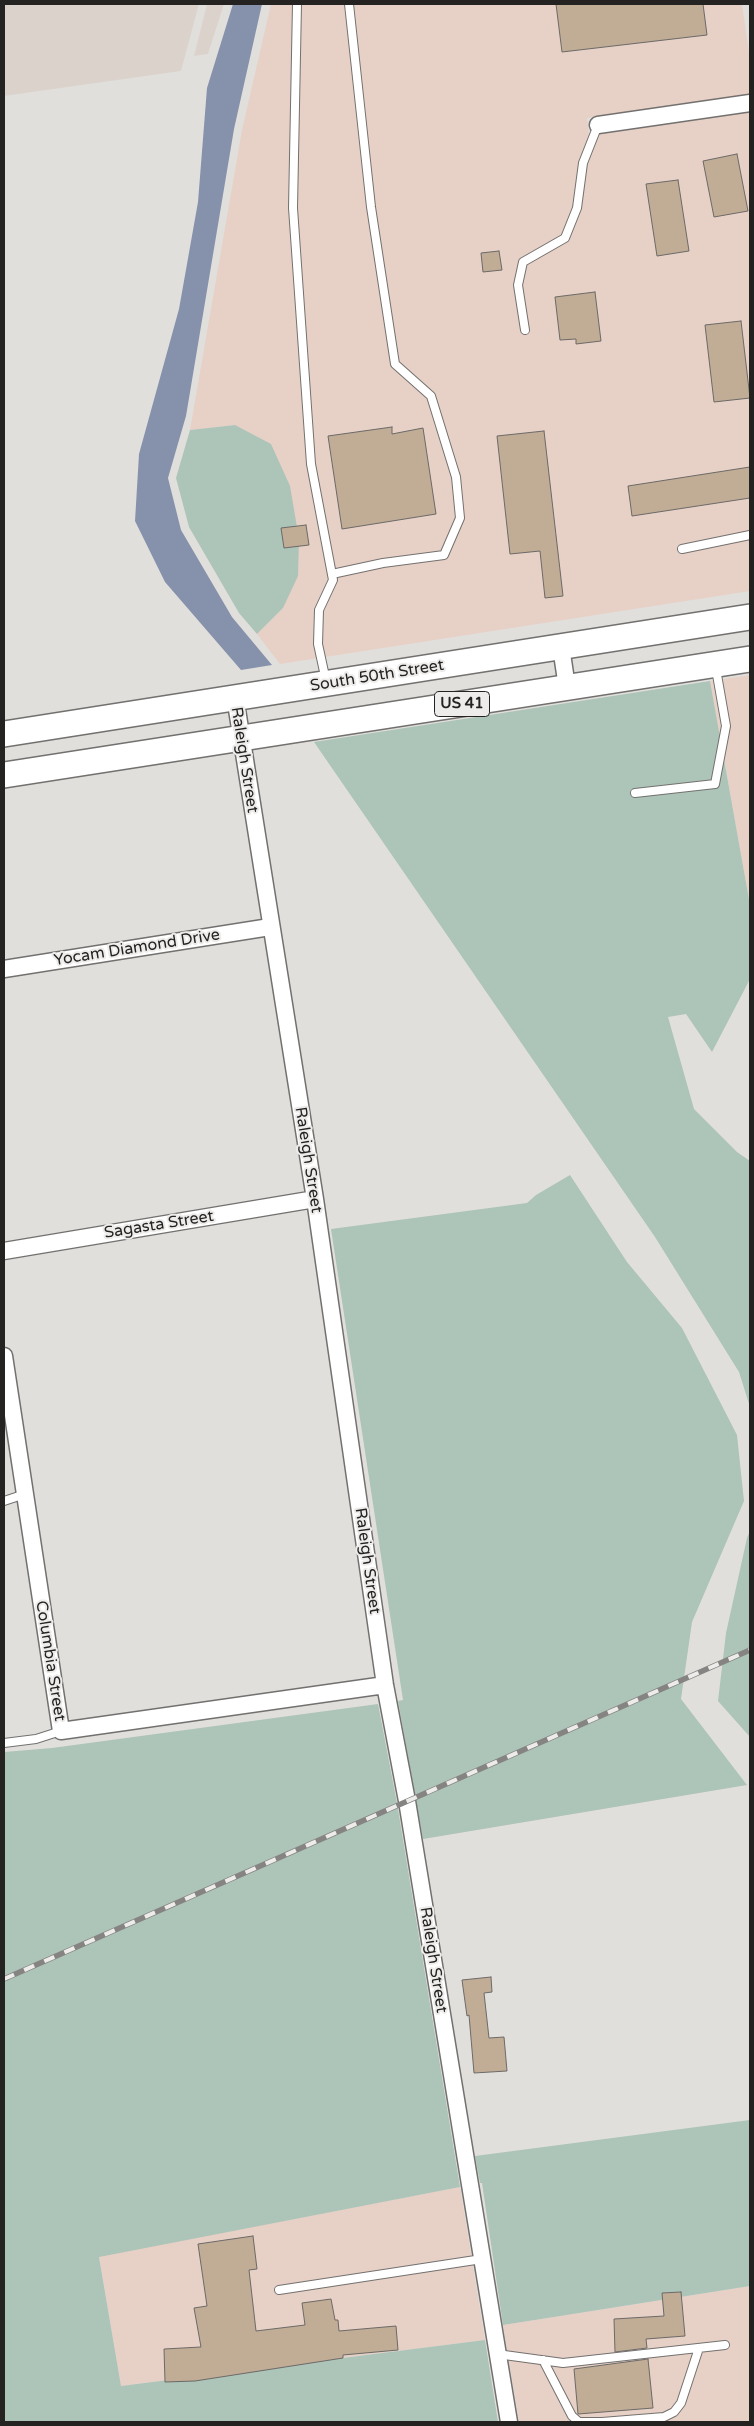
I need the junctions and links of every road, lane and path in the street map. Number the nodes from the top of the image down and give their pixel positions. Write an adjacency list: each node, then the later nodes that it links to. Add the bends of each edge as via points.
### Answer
1 (297, 4): 8 (lane, via 293,208 312,464)
2 (349, 4): 8 (lane, via 371,208 395,364 430,396 456,477 460,518 444,555)
3 (750, 103): 4 (street)
4 (598, 125): 5 (lane, via 583,163 577,208 565,238 523,262 518,286)
5 (525, 330)
6 (750, 535): 7 (lane)
7 (682, 550)
8 (332, 574): 13 (lane, via 333,580 319,610 318,644)
9 (750, 617): 10 (main road, South 50th Street / US 41)
10 (561, 647): 13 (main road, South 50th Street / US 41); 14 (street)
11 (750, 659): 12 (main road, US 41)
12 (716, 664): 14 (main road, US 41); 19 (lane, via 726,726 715,784)
13 (326, 683): 15 (main road, South 50th Street / US 41)
14 (567, 687): 17 (main road, US 41)
15 (235, 698): 16 (main road, South 50th Street / US 41); 17 (street, Raleigh Street)
16 (4, 734)
17 (241, 738): 18 (main road, US 41); 20 (street, Raleigh Street)
18 (4, 775)
19 (635, 793)
20 (270, 927): 21 (street, Yocam Diamond Drive); 22 (street, Raleigh Street)
21 (4, 969)
22 (315, 1199): 23 (street, Sagasta Street); 27 (street, Raleigh Street)
23 (4, 1251)
24 (4, 1356): 25 (street, Columbia Street)
25 (25, 1494): 26 (lane); 28 (street, Columbia Street)
26 (4, 1501)
27 (385, 1685): 28 (street, Columbia Street); 30 (street, Raleigh Street)
28 (61, 1731): 29 (lane, via 36,1739)
29 (4, 1743)
30 (482, 2260): 31 (lane); 34 (street, Raleigh Street)
31 (279, 2290)
32 (725, 2345): 33 (lane)
33 (699, 2348): 35 (lane, via 563,2363); 35 (lane, via 681,2403 664,2417 579,2422 572,2416)
34 (497, 2354): 35 (lane); 36 (street, Raleigh Street)
35 (544, 2360)
36 (509, 2422)

